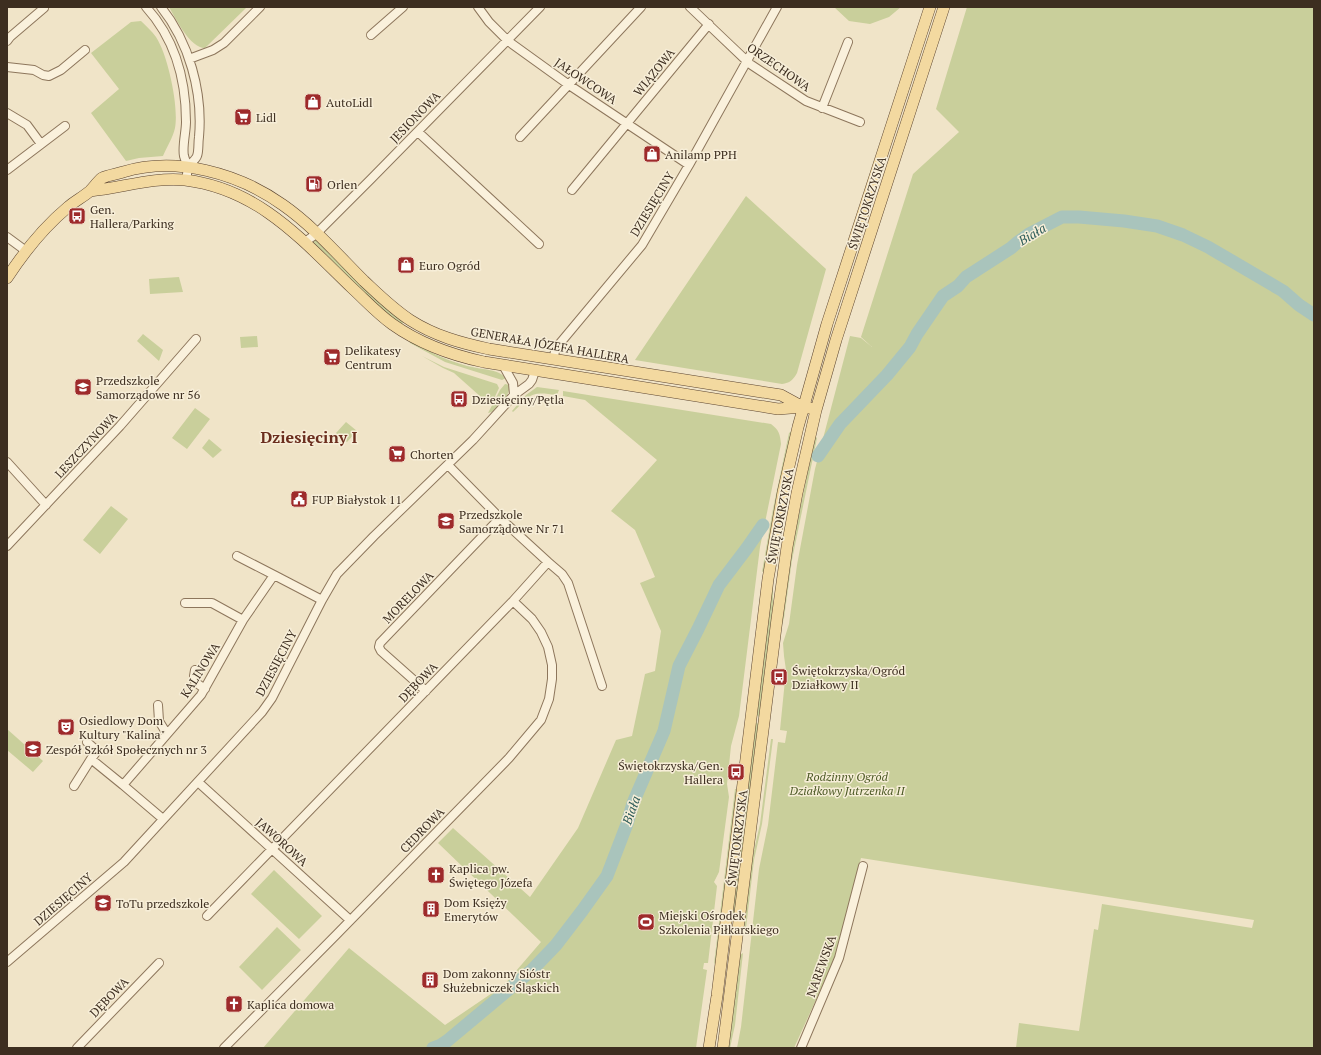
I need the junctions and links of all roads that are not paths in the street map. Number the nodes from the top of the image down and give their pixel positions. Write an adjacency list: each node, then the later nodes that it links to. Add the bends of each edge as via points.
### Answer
1 (146, 7): 24 (street, via 174,49)
2 (160, 7): 19 (street, via 181,38)
3 (260, 7): 19 (street, via 224,43)
4 (403, 7): 14 (street)
5 (478, 7): 16 (street, JAŁOWCOWA)
6 (540, 7): 16 (street, JESIONOWA)
7 (641, 7): 22 (street)
8 (690, 7): 13 (street, ORZECHOWA)
9 (777, 7): 20 (street, DZIESIĘCINY)
10 (930, 7): 56 (main road, ŚWIĘTOKRZYSKA, via 843,271)
11 (944, 7): 57 (main road, ŚWIĘTOKRZYSKA, via 838,333)
12 (44, 8): 15 (street)
13 (709, 24): 20 (street, ORZECHOWA); 28 (street, WIĄZOWA)
14 (371, 35)
15 (7, 41)
16 (508, 41): 22 (street, JAŁOWCOWA); 30 (street, JESIONOWA)
17 (848, 42): 25 (street, ORZECHOWA)
18 (85, 50): 21 (street, via 60,71 49,76)
19 (189, 59): 23 (street)
20 (746, 62): 25 (street, ORZECHOWA, via 806,101); 33 (street, DZIESIĘCINY)
21 (7, 67)
22 (570, 85): 28 (street, JAŁOWCOWA); 31 (street)
23 (196, 88): 24 (street); 34 (street, via 200,129 197,156)
24 (184, 89): 34 (street, via 184,155)
25 (822, 108): 27 (street, ORZECHOWA)
26 (7, 113): 32 (street, via 27,125)
27 (860, 122)
28 (628, 123): 33 (street, JAŁOWCOWA); 39 (street, WIĄZOWA)
29 (65, 126): 32 (street)
30 (418, 132): 41 (street, JESIONOWA); 44 (street)
31 (520, 137)
32 (41, 144): 35 (street)
33 (690, 165): 50 (street, DZIESIĘCINY, via 642,245 556,348)
34 (188, 167): 36 (main road, GENERAŁA JÓZEFA HALLERA); 37 (street); 40 (main road, GENERAŁA JÓZEFA HALLERA, via 165,166 129,170 102,178)
35 (7, 170)
36 (226, 176): 38 (main road); 41 (main road, GENERAŁA JÓZEFA HALLERA, via 256,189 283,205)
37 (186, 180): 38 (main road, GENERAŁA JÓZEFA HALLERA); 40 (main road, GENERAŁA JÓZEFA HALLERA, via 156,180 109,190)
38 (223, 189): 43 (main road, GENERAŁA JÓZEFA HALLERA, via 265,209)
39 (572, 190)
40 (90, 191): 45 (main road, GENERAŁA JÓZEFA HALLERA, via 68,207)
41 (316, 234): 43 (street, JESIONOWA); 47 (main road, GENERAŁA JÓZEFA HALLERA, via 386,302)
42 (7, 237): 45 (street)
43 (305, 242): 48 (main road, GENERAŁA JÓZEFA HALLERA, via 383,317)
44 (539, 244)
45 (26, 251): 46 (main road, GENERAŁA JÓZEFA HALLERA)
46 (7, 278)
47 (410, 320): 48 (main road); 50 (main road, GENERAŁA JÓZEFA HALLERA, via 442,337 467,345)
48 (403, 332): 51 (main road, GENERAŁA JÓZEFA HALLERA, via 449,353)
49 (196, 339): 60 (street, LESZCZYNOWA)
50 (553, 359): 53 (main road, GENERAŁA JÓZEFA HALLERA)
51 (503, 365): 52 (main road, GENERAŁA JÓZEFA HALLERA); 55 (street, via 513,383)
52 (535, 370): 54 (main road, GENERAŁA JÓZEFA HALLERA); 55 (street, DZIESIĘCINY, via 529,384)
53 (674, 378): 54 (main road); 56 (main road, GENERAŁA JÓZEFA HALLERA, via 781,395)
54 (672, 392): 56 (main road, GENERAŁA JÓZEFA HALLERA, via 778,409)
55 (514, 395): 59 (street, DZIESIĘCINY)
56 (803, 407): 57 (main road, GENERAŁA JÓZEFA HALLERA); 66 (main road, ŚWIĘTOKRZYSKA)
57 (816, 410): 67 (main road, ŚWIĘTOKRZYSKA, via 797,493)
58 (7, 462): 60 (street)
59 (448, 465): 61 (street); 68 (street, DZIESIĘCINY, via 342,569)
60 (46, 505): 62 (street, LESZCZYNOWA)
61 (500, 518): 64 (street); 75 (street, MORELOWA, via 380,643 381,651)
62 (7, 546)
63 (237, 556): 65 (street)
64 (548, 562): 69 (street, DĘBOWA); 73 (street, via 568,583)
65 (274, 575): 68 (street); 71 (street, KALINOWA)
66 (768, 579): 67 (main road); 88 (main road, ŚWIĘTOKRZYSKA)
67 (782, 581): 89 (main road, ŚWIĘTOKRZYSKA)
68 (322, 600): 80 (street, DZIESIĘCINY, via 269,703)
69 (513, 601): 75 (street, DĘBOWA); 87 (street, CEDROWA, via 532,619 548,647 552,679 549,699 541,720 509,758)
70 (185, 603): 71 (street, via 212,603)
71 (243, 620): 74 (street, KALINOWA)
72 (195, 670): 74 (street, via 195,682)
73 (602, 686)
74 (205, 688): 77 (street, KALINOWA)
75 (426, 691): 84 (street, DĘBOWA)
76 (158, 705): 77 (street, via 159,721)
77 (167, 734): 81 (street, KALINOWA)
78 (87, 742): 79 (street, via 97,752)
79 (91, 759): 81 (street); 82 (street)
80 (198, 782): 83 (street, DZIESIĘCINY); 84 (street, JAWOROWA)
81 (123, 785): 83 (street)
82 (74, 786)
83 (163, 819): 90 (street, DZIESIĘCINY, via 124,862)
84 (273, 850): 86 (street, DĘBOWA); 87 (street, JAWOROWA)
85 (863, 866): 96 (street, NAREWSKA, via 839,958)
86 (207, 916)
87 (350, 920): 93 (street, CEDROWA)
88 (724, 936): 89 (main road, via 724,941 728,945 734,944); 94 (main road, ŚWIĘTOKRZYSKA)
89 (737, 939): 95 (main road, ŚWIĘTOKRZYSKA)
90 (7, 962)
91 (159, 963): 92 (street, DĘBOWA)
92 (77, 1048)
93 (224, 1048)
94 (709, 1048)
95 (723, 1048)
96 (801, 1048)

